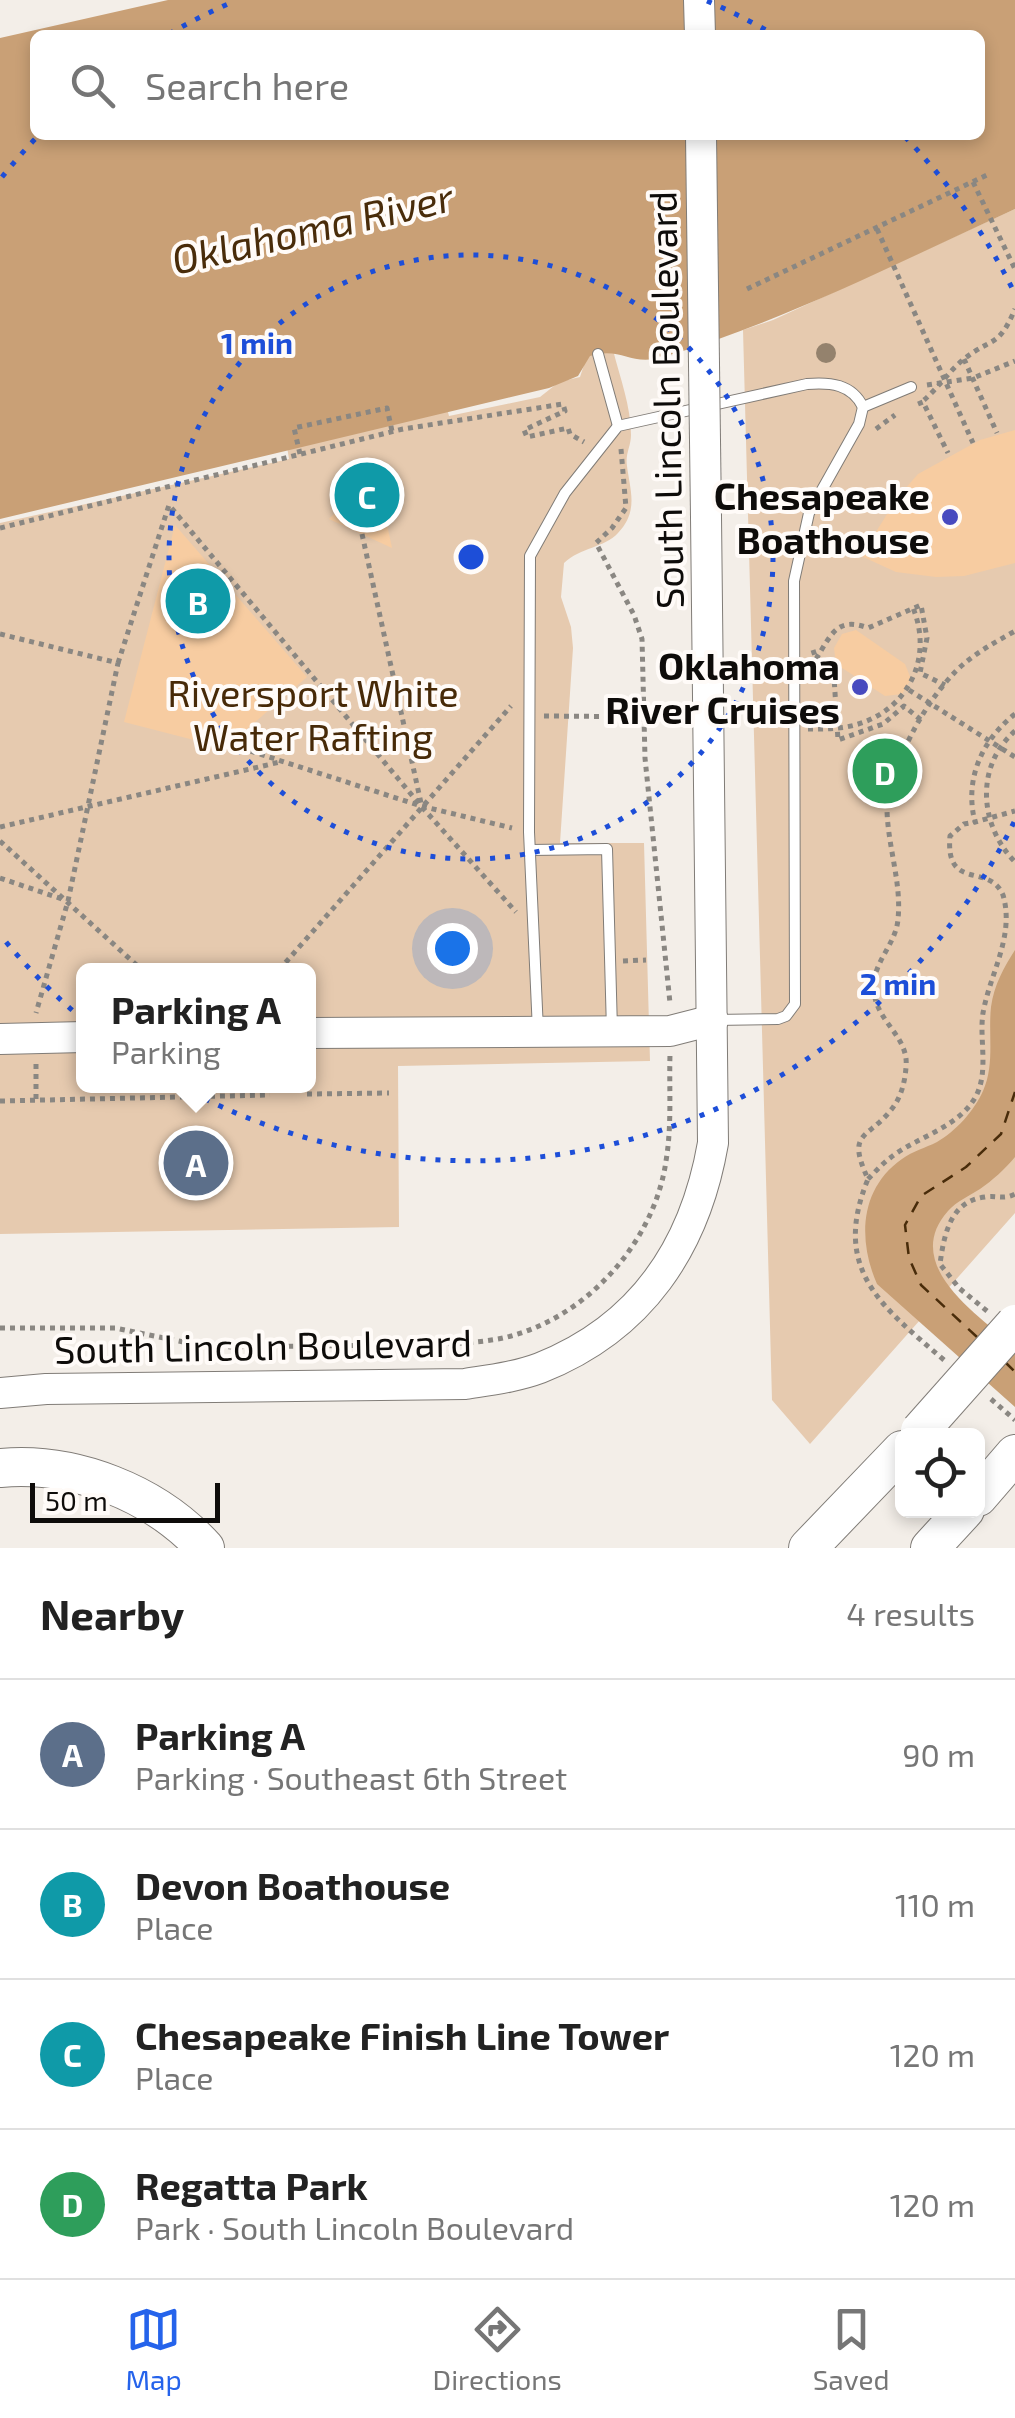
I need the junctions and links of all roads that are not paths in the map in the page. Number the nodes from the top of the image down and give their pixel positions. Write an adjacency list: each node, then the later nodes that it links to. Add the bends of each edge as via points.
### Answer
1 (699, 0): 2 (main road)
2 (700, 30)
3 (701, 140): 9 (main road, South Lincoln Boulevard, bridge)
4 (598, 354): 7 (lane)
5 (911, 387): 6 (lane)
6 (862, 407): 7 (lane, via 852,392 822,382); 9 (lane, via 860,424 821,486 794,581 795,1004 778,1019)
7 (618, 426): 8 (lane, via 565,492 530,556)
8 (530, 850): 10 (lane, via 607,848); 11 (lane)
9 (713, 1020): 10 (main road, via 670,1031); 16 (main road, South Lincoln Boulevard, via 713,1143 684,1241 638,1304 562,1358 465,1384)
10 (612, 1031): 11 (main road)
11 (538, 1032): 12 (main road)
12 (316, 1033)
13 (76, 1038): 14 (main road)
14 (0, 1039)
15 (1001, 1318): 17 (highway, bridge)
16 (0, 1393)
17 (921, 1428)
18 (1015, 1454): 21 (highway)
19 (895, 1458): 25 (highway)
20 (0, 1468): 24 (highway, via 53,1469 125,1490)
21 (985, 1489)
22 (959, 1518): 26 (highway)
23 (965, 1518): 27 (highway)
24 (205, 1548)
25 (808, 1548)
26 (930, 1548)
27 (947, 1548)

